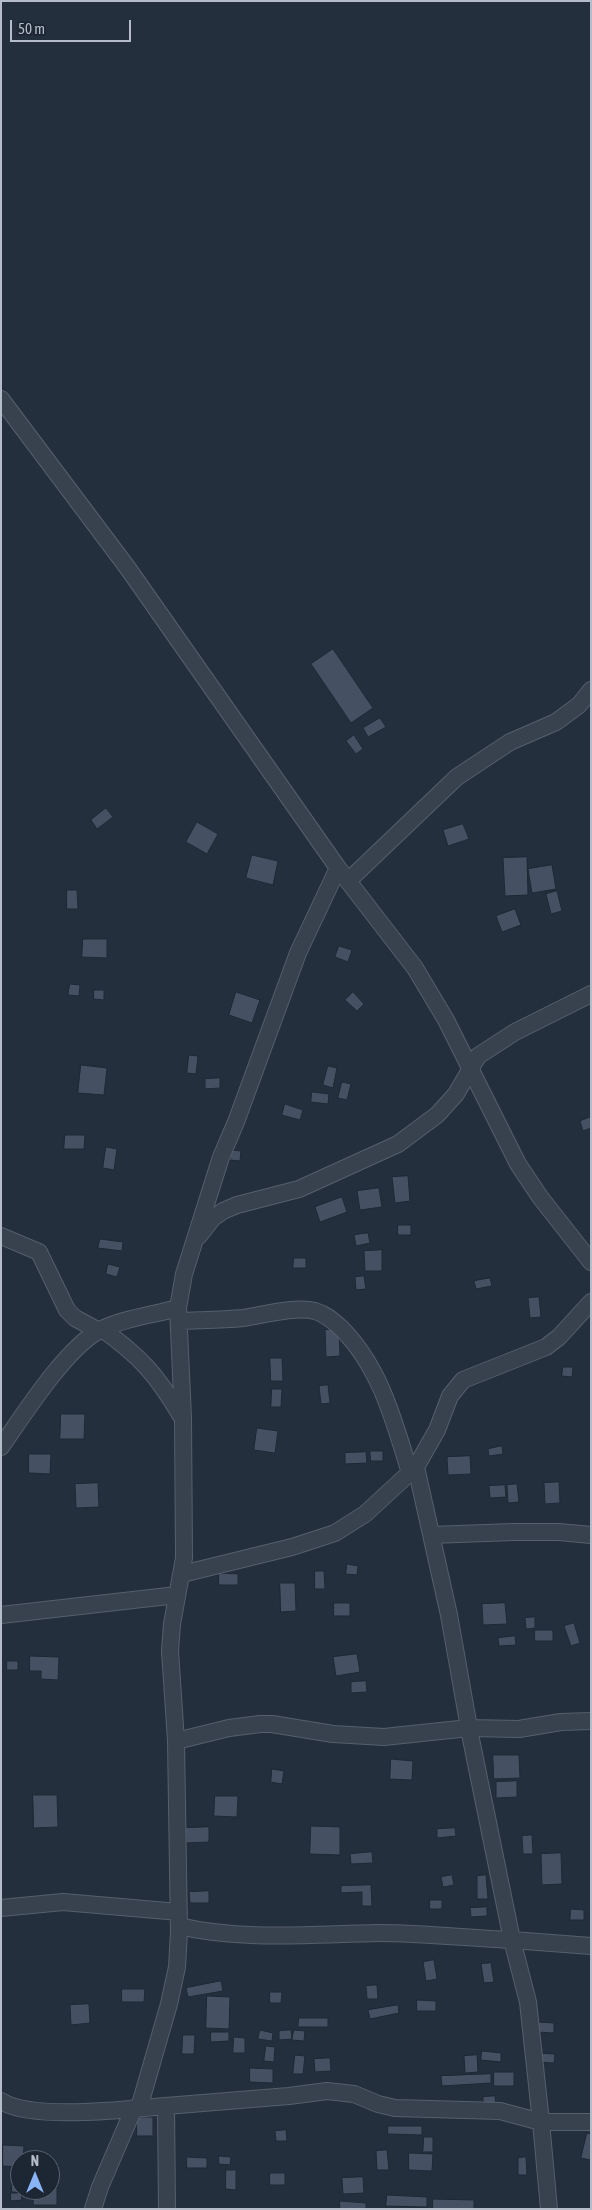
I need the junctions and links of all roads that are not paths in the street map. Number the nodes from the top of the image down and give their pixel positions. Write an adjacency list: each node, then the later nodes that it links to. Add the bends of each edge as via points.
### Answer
1 (1, 399): 3 (street, via 127,567)
2 (591, 690): 3 (street, via 579,705 556,722 510,742 457,777)
3 (343, 874): 5 (street, via 415,968); 7 (street, via 298,953 221,1157)
4 (591, 994): 5 (street, via 494,1044 478,1056)
5 (470, 1068): 7 (street, via 456,1094 437,1115 398,1144 299,1189 223,1211 213,1218); 8 (street, via 518,1164 540,1198)
6 (1, 1236): 11 (street, via 39,1252 67,1310 75,1318)
7 (194, 1242): 10 (street, via 184,1274)
8 (591, 1262)
9 (591, 1302): 14 (street, via 546,1347 463,1380 450,1396 437,1430)
10 (178, 1315): 11 (street); 12 (street); 14 (street, via 241,1318 314,1311 329,1317 367,1359)
11 (101, 1330): 12 (street, via 140,1357 163,1385); 13 (street, via 73,1352)
12 (183, 1418): 17 (street)
13 (1, 1447)
14 (413, 1470): 15 (street); 17 (street, via 365,1514 335,1533)
15 (431, 1535): 16 (street, via 513,1532); 21 (street)
16 (591, 1535)
17 (182, 1574): 18 (street)
18 (177, 1595): 19 (street); 22 (street, via 170,1651)
19 (1, 1615)
20 (591, 1721): 21 (street, via 518,1729)
21 (469, 1728): 22 (street, via 384,1737 260,1724); 25 (street)
22 (176, 1741): 24 (street)
23 (1, 1908): 24 (street, via 63,1902)
24 (179, 1919): 25 (street, via 200,1931 229,1934 391,1933); 29 (street, via 177,1967 169,2004)
25 (512, 1940): 26 (street); 30 (street, via 528,2002)
26 (591, 1946)
27 (1, 2101): 29 (street, via 61,2113)
28 (166, 2106): 29 (street); 30 (street, via 326,2091 354,2094 395,2108 500,2111); 33 (street)
29 (137, 2108): 32 (street)
30 (541, 2122): 31 (street); 34 (street)
31 (591, 2122)
32 (93, 2209)
33 (167, 2209)
34 (549, 2209)

